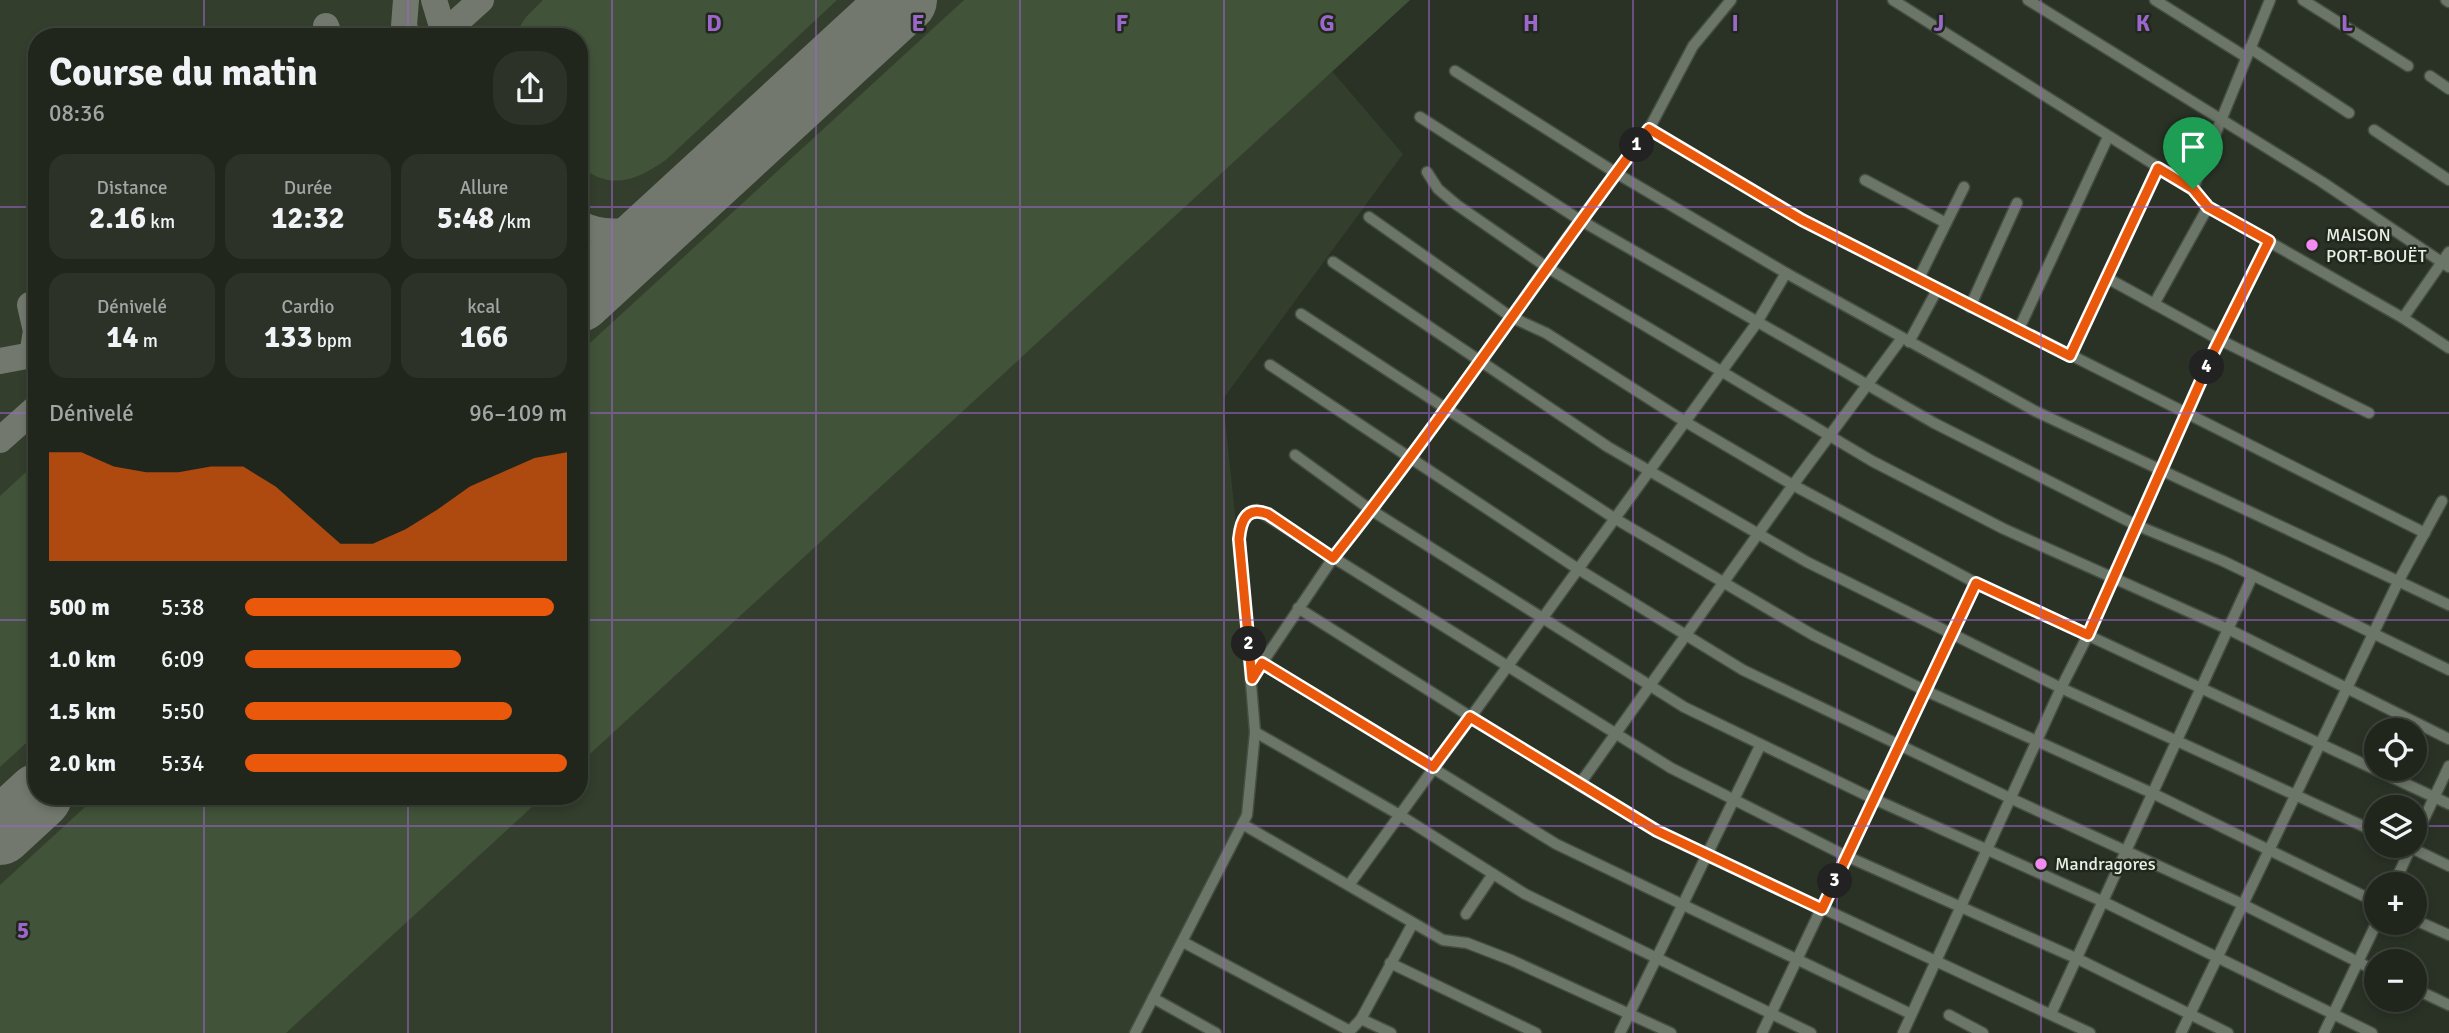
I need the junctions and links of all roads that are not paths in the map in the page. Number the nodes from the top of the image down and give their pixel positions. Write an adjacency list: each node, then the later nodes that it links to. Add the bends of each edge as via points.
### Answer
1 (1731, 0): 15 (street, via 1693,46)
2 (1893, 0): 17 (street)
3 (2028, 0): 14 (street)
4 (2155, 0): 7 (street)
5 (2270, 0): 7 (street)
6 (2303, 0): 8 (street)
7 (2248, 53): 12 (street); 14 (street)
8 (2408, 65)
9 (1455, 71): 20 (street)
10 (2430, 76): 11 (street)
11 (2449, 89)
12 (2349, 113)
13 (1420, 117): 28 (street)
14 (2221, 119): 24 (street); 33 (street)
15 (1649, 129): 20 (street); 37 (street, via 1802,220)
16 (2374, 130): 22 (street)
17 (2108, 137): 18 (street); 45 (street)
18 (2158, 168): 24 (street); 36 (street)
19 (1427, 172): 34 (street, via 1457,205)
20 (1616, 173): 28 (street); 35 (street)
21 (1865, 180): 29 (street)
22 (2449, 180)
23 (1965, 187): 29 (street)
24 (2193, 189): 26 (street)
25 (2017, 203): 40 (street)
26 (2208, 207): 30 (street); 39 (street)
27 (1368, 217): 42 (street)
28 (1580, 220): 34 (street); 44 (street)
29 (1947, 223): 37 (street)
30 (2269, 241): 43 (street); 47 (street)
31 (2449, 252): 33 (street)
32 (1333, 262): 50 (street)
33 (2445, 265): 43 (street)
34 (1548, 268): 42 (street); 52 (street)
35 (1786, 273): 44 (street); 46 (street)
36 (2107, 278): 39 (street); 49 (street)
37 (1918, 281): 38 (street)
38 (1937, 290): 40 (street); 46 (street)
39 (2154, 304): 47 (street)
40 (1970, 307): 45 (street)
41 (1301, 314): 54 (street)
42 (1511, 317): 50 (street); 57 (street, via 1546,333)
43 (2403, 318): 48 (street)
44 (1756, 324): 52 (street); 53 (street)
45 (2018, 331): 49 (street)
46 (1905, 340): 53 (street); 61 (street, via 2035,411)
47 (2220, 340): 55 (street); 56 (street)
48 (2449, 348)
49 (2070, 356): 55 (street)
50 (1479, 361): 54 (street); 62 (street)
51 (1270, 365): 60 (street)
52 (1719, 371): 57 (street); 58 (street)
53 (1868, 385): 58 (street); 67 (street)
54 (1447, 409): 60 (street); 66 (street)
55 (2187, 413): 61 (street); 68 (street)
56 (2369, 413)
57 (1684, 421): 62 (street); 63 (street)
58 (1831, 437): 63 (street); 73 (street, via 1920,488)
59 (1296, 455): 65 (street)
60 (1410, 459): 65 (street); 71 (street)
61 (2162, 468): 67 (street); 74 (street)
62 (1649, 471): 66 (street); 69 (street)
63 (1793, 485): 69 (street); 75 (street)
64 (2442, 501): 68 (street)
65 (1371, 510): 70 (street); 79 (street)
66 (1614, 519): 71 (street); 76 (street)
67 (2136, 524): 72 (street); 73 (street)
68 (2425, 533): 74 (street)
69 (1759, 534): 76 (street); 82 (street)
70 (1333, 558): 78 (street); 86 (street); 88 (street, via 1268,514 1257,510 1243,518 1239,539)
71 (1578, 569): 79 (street); 84 (street)
72 (2252, 577): 80 (street); 81 (street)
73 (2113, 580): 80 (street); 83 (street)
74 (2399, 580): 77 (street); 81 (street)
75 (1976, 583): 82 (street); 83 (street)
76 (1725, 584): 84 (street); 93 (street)
77 (2449, 605)
78 (1298, 608): 85 (street); 94 (street)
79 (1541, 617): 86 (street); 89 (street)
80 (2230, 630): 90 (street); 92 (street)
81 (2374, 632): 87 (street); 92 (street)
82 (1952, 635): 91 (street); 93 (street)
83 (2088, 635): 90 (street); 91 (street)
84 (1687, 637): 89 (street); 102 (street)
85 (1262, 663): 88 (street); 104 (street)
86 (1504, 667): 94 (street); 96 (street)
87 (2449, 670)
88 (1252, 679): 95 (street)
89 (1650, 687): 96 (street); 101 (street)
90 (2203, 687): 99 (street); 100 (street)
91 (2061, 688): 98 (street); 99 (street)
92 (2347, 689): 97 (street); 100 (street)
93 (1926, 691): 98 (street); 102 (street)
94 (1470, 717): 104 (street); 105 (street)
95 (1255, 732): 114 (street); 115 (street)
96 (1616, 736): 105 (street); 111 (street)
97 (2449, 739)
98 (2037, 741): 106 (street); 110 (street)
99 (2178, 741): 106 (street); 107 (street)
100 (2321, 742): 107 (street); 108 (street)
101 (1760, 746): 109 (street); 111 (street)
102 (1898, 746): 109 (street); 110 (street)
103 (2449, 766): 108 (street)
104 (1433, 767): 114 (street); 129 (street, via 1556,844)
105 (1579, 785): 119 (street, via 1657,831)
106 (2154, 794): 118 (street); 120 (street)
107 (2295, 796): 116 (street); 118 (street)
108 (2434, 797): 112 (street); 113 (street)
109 (1874, 799): 117 (street); 122 (street)
110 (2012, 799): 117 (street); 120 (street)
111 (1734, 800): 119 (street); 122 (street)
112 (2449, 804)
113 (2427, 811)
114 (1398, 814): 124 (street); 125 (street)
115 (1244, 825): 125 (street); 137 (street)
116 (2364, 827)
117 (1988, 849): 127 (street); 130 (street)
118 (2269, 850): 126 (street); 128 (street)
119 (1706, 852): 129 (street); 131 (street)
120 (2126, 852): 127 (street); 128 (street)
121 (2427, 853): 123 (street)
122 (1846, 856): 130 (street); 131 (street)
123 (2449, 866)
124 (1493, 874): 132 (street); 138 (street, via 1568,917)
125 (1349, 885): 133 (street)
126 (2364, 896)
127 (2104, 902): 139 (street); 140 (street)
128 (2242, 904): 140 (street); 143 (street)
129 (1681, 905): 138 (street); 141 (street)
130 (1962, 907): 139 (street); 142 (street)
131 (1822, 909): 141 (street); 142 (street)
132 (1466, 914)
133 (1413, 923): 144 (street); 149 (street, via 1449,943 1467,943)
134 (2427, 926): 136 (street)
135 (2371, 935): 143 (street)
136 (2449, 936)
137 (1183, 942): 147 (street); 156 (street, via 1345,1030 1353,1029)
138 (1656, 956): 149 (street); 152 (street)
139 (2078, 959): 151 (street); 154 (street)
140 (2217, 959): 154 (street); 155 (street)
141 (1798, 961): 150 (street); 152 (street)
142 (1937, 962): 150 (street); 151 (street)
143 (2358, 962): 145 (street); 155 (street)
144 (1390, 963): 156 (street); 160 (street)
145 (2364, 965)
146 (2427, 995): 148 (street)
147 (1153, 998): 157 (street); 158 (street)
148 (2449, 1005)
149 (1629, 1014): 161 (street); 162 (street)
150 (1911, 1014): 165 (street)
151 (2051, 1014): 167 (street)
152 (1771, 1015): 163 (street); 164 (street)
153 (1948, 1015): 166 (street)
154 (2190, 1015): 168 (street); 169 (street)
155 (2333, 1015): 170 (street); 171 (street)
156 (1361, 1019): 159 (street)
157 (1135, 1033)
158 (1214, 1033)
159 (1391, 1033)
160 (1536, 1033)
161 (1620, 1033)
162 (1671, 1033)
163 (1762, 1033)
164 (1811, 1033)
165 (1903, 1033)
166 (1983, 1033)
167 (2090, 1033)
168 (2181, 1033)
169 (2228, 1033)
170 (2324, 1033)
171 (2372, 1033)

